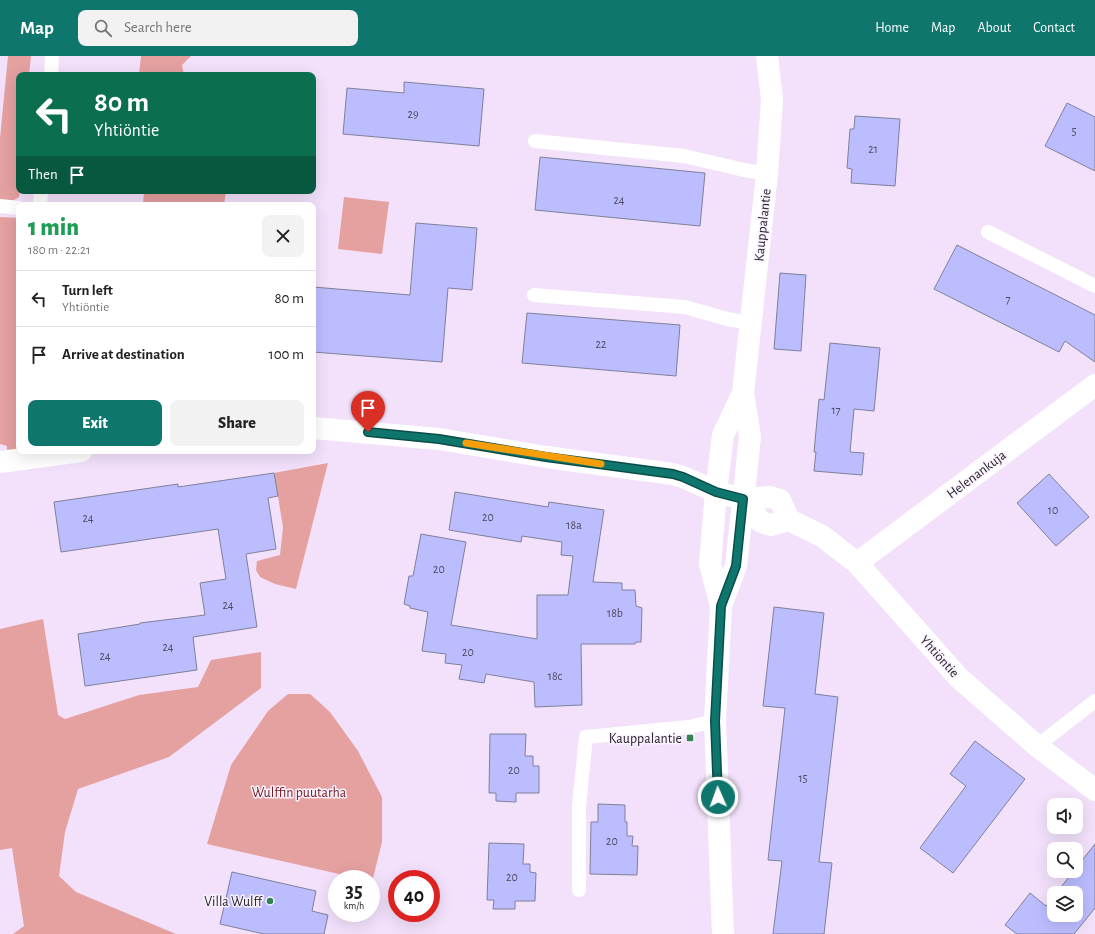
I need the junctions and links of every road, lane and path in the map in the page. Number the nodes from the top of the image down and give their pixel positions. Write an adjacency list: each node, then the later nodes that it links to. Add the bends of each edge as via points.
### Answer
1 (52, 56): 3 (lane)
2 (767, 56): 5 (street, Kauppalantie, via 772,100)
3 (51, 72)
4 (535, 141): 5 (lane, via 684,156)
5 (767, 174): 11 (street, Kauppalantie)
6 (0, 206): 7 (lane)
7 (16, 208)
8 (988, 232): 9 (lane)
9 (1095, 286)
10 (534, 294): 11 (lane, via 685,307)
11 (751, 323): 13 (street, Kauppalantie)
12 (1095, 385): 19 (street, Helenankuja)
13 (743, 393): 17 (street, Kauppalantie, via 723,435); 18 (street, Kauppalantie, via 750,437)
14 (316, 428): 17 (street, Yhtiöntie, via 439,439 673,474)
15 (54, 454): 16 (street)
16 (0, 462)
17 (716, 492): 18 (street, Yhtiöntie); 20 (street, Kauppalantie, via 710,564)
18 (743, 499): 19 (street, Yhtiöntie, via 770,497 780,500 789,520 822,536); 20 (street, Kauppalantie, via 736,566)
19 (857, 563): 23 (street, Yhtiöntie, via 959,678)
20 (721, 606): 22 (street, Kauppalantie)
21 (1095, 701): 23 (lane)
22 (715, 721): 25 (lane, via 689,727 586,737 578,806); 26 (street, Kauppalantie)
23 (1037, 746): 24 (street, Yhtiöntie)
24 (1095, 790)
25 (580, 890)
26 (723, 934)

